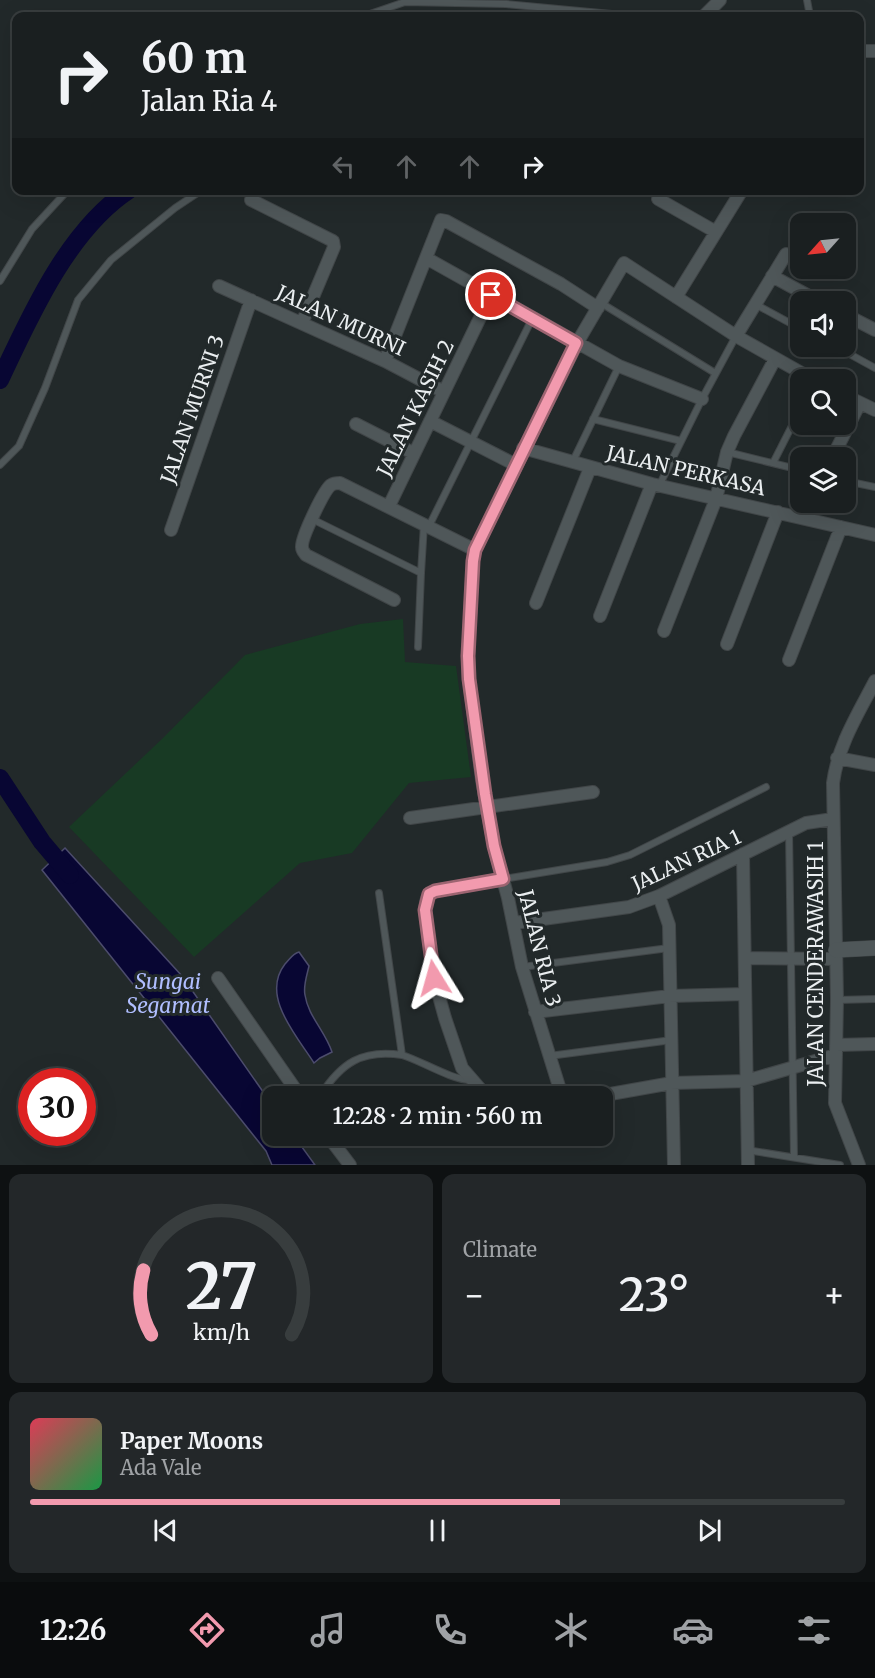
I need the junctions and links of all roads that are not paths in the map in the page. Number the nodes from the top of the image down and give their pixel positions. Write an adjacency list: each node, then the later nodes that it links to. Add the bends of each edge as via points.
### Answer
1 (720, 0): 4 (street)
2 (376, 12): 3 (lane, via 405,2 506,4)
3 (591, 12)
4 (708, 12)
5 (63, 195): 14 (lane, via 32,229)
6 (194, 195): 52 (lane, via 111,260 78,300 19,446)
7 (739, 195): 10 (street)
8 (658, 199): 10 (street)
9 (250, 200): 24 (street, via 333,241 334,247)
10 (716, 232): 18 (street)
11 (786, 254): 13 (street)
12 (426, 258): 17 (street); 21 (street, via 441,220 446,221); 31 (street)
13 (772, 276): 16 (street); 20 (street)
14 (0, 281)
15 (219, 286): 19 (street, JALAN MURNI)
16 (800, 291)
17 (491, 295): 22 (street); 36 (street, JALAN KASIH 2)
18 (676, 297): 21 (street, via 624,263); 27 (street)
19 (251, 300): 24 (street, JALAN MURNI); 65 (street, JALAN MURNI 3)
20 (755, 304): 25 (lane); 27 (street)
21 (599, 305): 28 (street); 35 (lane)
22 (532, 319): 28 (street); 45 (lane)
23 (856, 320): 26 (street)
24 (302, 323): 31 (street, JALAN MURNI)
25 (790, 323)
26 (875, 330)
27 (736, 336): 30 (street); 35 (lane)
28 (576, 343): 32 (street); 47 (street)
29 (855, 357): 33 (lane)
30 (775, 359): 34 (street); 48 (street)
31 (385, 361): 36 (street, JALAN MURNI)
32 (619, 366): 37 (street); 40 (lane)
33 (875, 368)
34 (794, 369)
35 (716, 373): 37 (lane)
36 (444, 392): 41 (street, JALAN KASIH 2)
37 (702, 399): 44 (lane)
38 (856, 400): 39 (street)
39 (870, 406): 46 (street)
40 (593, 419): 44 (lane); 50 (lane)
41 (430, 421): 45 (street); 49 (street, JALAN KASIH 2)
42 (356, 424): 49 (street)
43 (790, 430): 51 (lane)
44 (681, 441): 57 (lane)
45 (470, 442): 53 (street); 63 (lane)
46 (840, 447)
47 (524, 448): 50 (street, JALAN PERKASA); 53 (street)
48 (728, 452): 51 (lane); 59 (street)
49 (413, 453): 60 (street, JALAN KASIH 2)
50 (572, 463): 55 (street, JALAN PERKASA)
51 (773, 463): 54 (lane)
52 (0, 465)
53 (516, 465): 67 (street)
54 (790, 467)
55 (590, 468): 57 (street, JALAN PERKASA); 70 (street)
56 (856, 482): 58 (lane)
57 (656, 485): 59 (street, JALAN PERKASA); 71 (street)
58 (874, 485)
59 (716, 499): 61 (street, JALAN PERKASA); 72 (street)
60 (389, 506): 62 (street, via 333,483); 63 (street)
61 (778, 512): 64 (street, JALAN PERKASA); 73 (street)
62 (312, 519): 68 (lane); 69 (street, via 301,545 306,555)
63 (427, 525): 67 (street); 68 (lane)
64 (841, 527): 66 (street, JALAN PERKASA); 75 (street)
65 (171, 530)
66 (875, 535)
67 (475, 550): 81 (street, JALAN RIA 3, via 468,667)
68 (421, 573): 74 (lane)
69 (394, 600)
70 (536, 603)
71 (600, 616)
72 (664, 631)
73 (727, 644)
74 (418, 647)
75 (789, 660)
76 (875, 681): 77 (street, JALAN CENDERAWASIH 1)
77 (837, 758): 78 (street); 83 (street, JALAN CENDERAWASIH 1)
78 (874, 762)
79 (766, 787): 86 (lane, via 630,855)
80 (593, 792): 81 (street)
81 (487, 807): 82 (street); 86 (street, JALAN RIA 3)
82 (410, 818)
83 (833, 819): 84 (street, JALAN RIA 1, via 814,820); 92 (street, JALAN CENDERAWASIH 1)
84 (789, 831): 85 (street, JALAN RIA 1); 94 (lane)
85 (743, 854): 88 (street, JALAN RIA 1); 93 (street)
86 (503, 879): 89 (street, JALAN RIA 3); 108 (street, via 435,891 426,899 434,978 462,1068)
87 (379, 892): 105 (lane)
88 (658, 896): 89 (street, JALAN RIA 1, via 612,911); 90 (street, via 667,915)
89 (514, 923): 95 (street, JALAN RIA 3)
90 (669, 948): 95 (lane); 98 (street)
91 (875, 948): 92 (street)
92 (836, 955): 94 (street); 100 (street, JALAN CENDERAWASIH 1)
93 (745, 958): 94 (street); 97 (street)
94 (791, 958): 107 (lane)
95 (522, 967): 101 (street, JALAN RIA 3)
96 (218, 978): 111 (street)
97 (745, 994): 98 (street); 109 (street)
98 (670, 996): 101 (street); 102 (street)
99 (875, 999): 100 (lane)
100 (837, 1000): 104 (street, JALAN CENDERAWASIH 1)
101 (535, 1012): 106 (street, JALAN RIA 3)
102 (672, 1040): 106 (lane); 110 (street)
103 (875, 1044): 104 (street)
104 (836, 1050): 107 (street); 123 (street, JALAN CENDERAWASIH 1, via 835,1103)
105 (402, 1055): 108 (lane, via 453,1077); 112 (lane, via 384,1052 359,1057 345,1065)
106 (549, 1056): 114 (street, JALAN RIA 3)
107 (792, 1066): 109 (street); 118 (lane)
108 (471, 1080): 113 (street)
109 (746, 1081): 110 (street); 117 (street)
110 (672, 1083): 115 (street); 120 (street)
111 (293, 1086)
112 (327, 1086)
113 (477, 1086)
114 (559, 1086)
115 (613, 1094)
116 (336, 1146): 119 (street)
117 (747, 1150): 118 (lane); 121 (street)
118 (794, 1157): 122 (lane)
119 (350, 1165)
120 (674, 1165)
121 (748, 1165)
122 (840, 1165)
123 (859, 1165)

